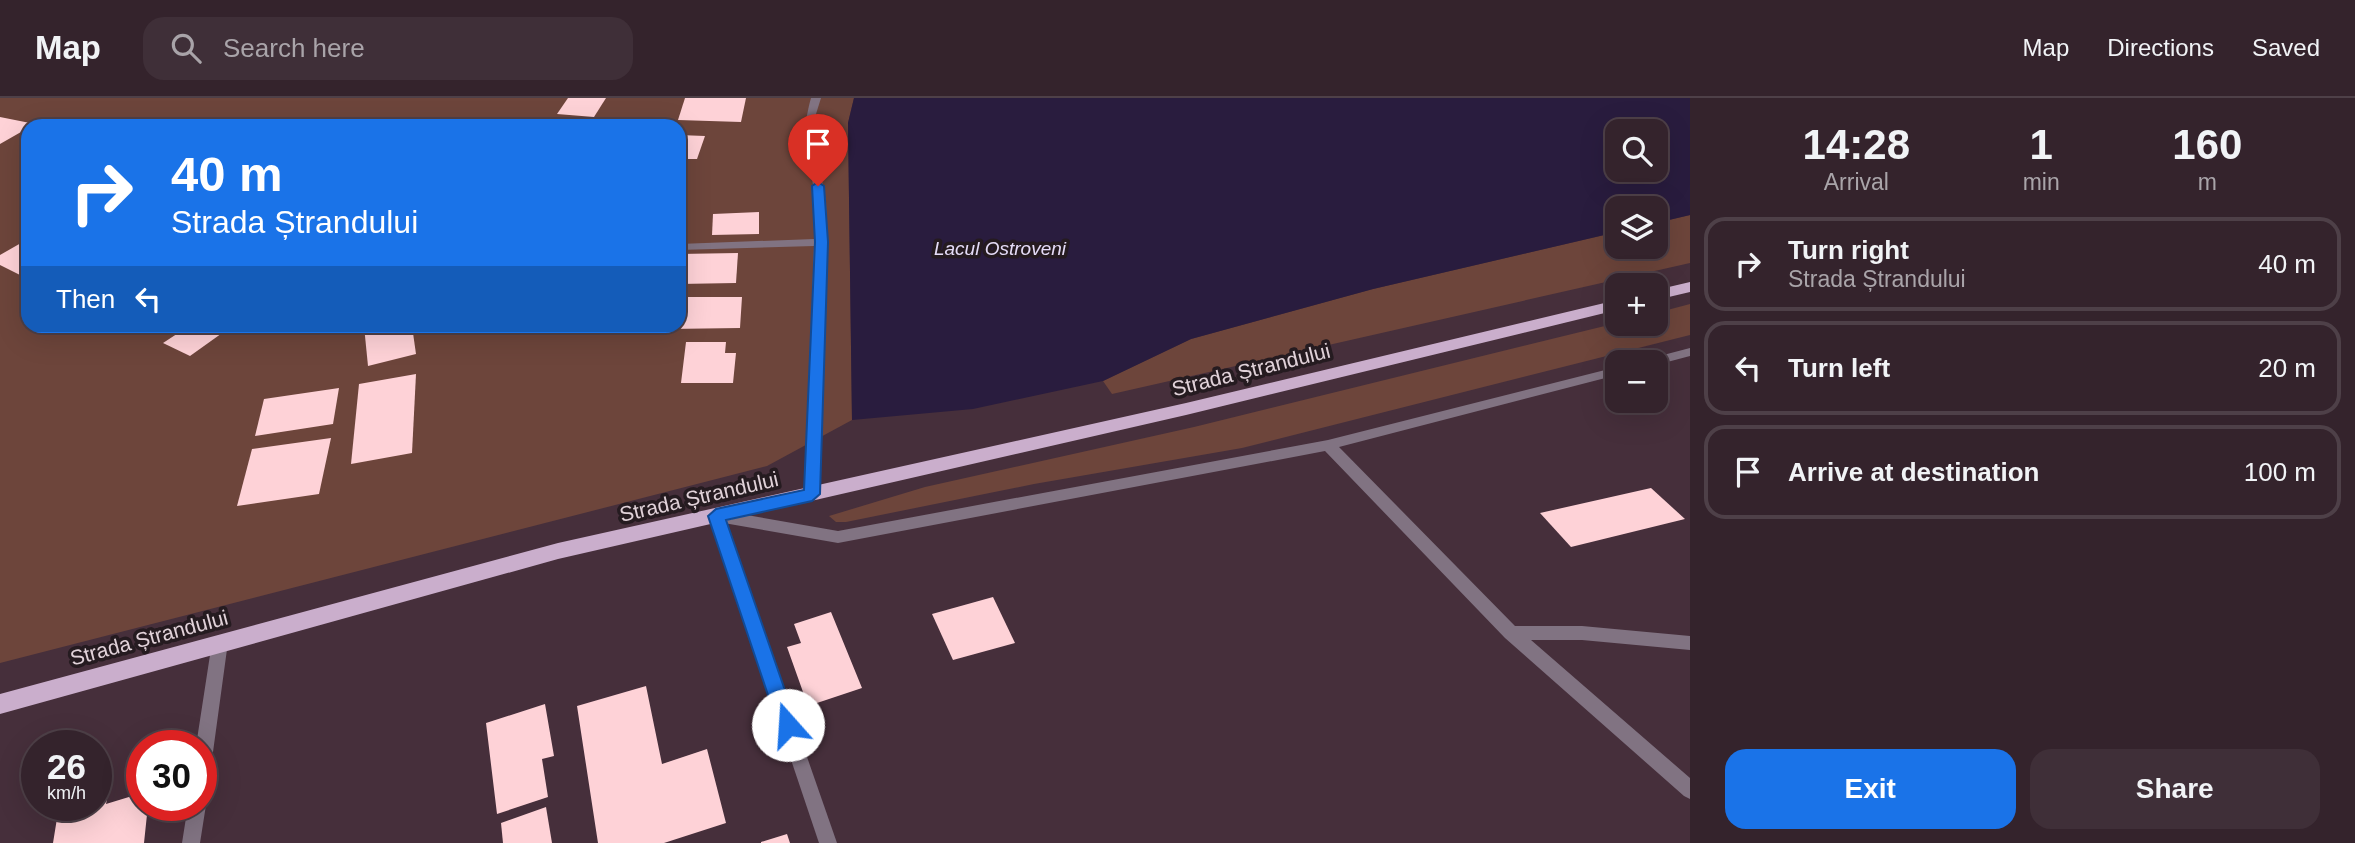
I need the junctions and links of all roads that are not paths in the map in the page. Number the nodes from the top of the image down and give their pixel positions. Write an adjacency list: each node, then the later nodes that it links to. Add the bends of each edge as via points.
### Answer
1 (816, 98): 2 (street, via 808,156 821,202)
2 (821, 242): 3 (street); 11 (street)
3 (686, 247)
4 (1690, 287): 5 (main road)
5 (1668, 292)
6 (1605, 308): 11 (main road, Strada Ștrandului)
7 (1690, 352): 8 (street)
8 (1668, 358)
9 (1605, 374): 10 (street)
10 (1328, 445): 12 (street, via 838,537); 13 (street)
11 (812, 494): 12 (main road, Strada Ștrandului)
12 (716, 516): 14 (main road, Strada Ștrandului, via 558,551); 21 (street)
13 (1511, 633): 15 (street, via 1582,633); 18 (street)
14 (220, 642): 16 (main road, Strada Ștrandului); 17 (street)
15 (1690, 643)
16 (0, 704)
17 (207, 730)
18 (1690, 790)
19 (194, 821): 20 (street)
20 (191, 843)
21 (828, 843)

